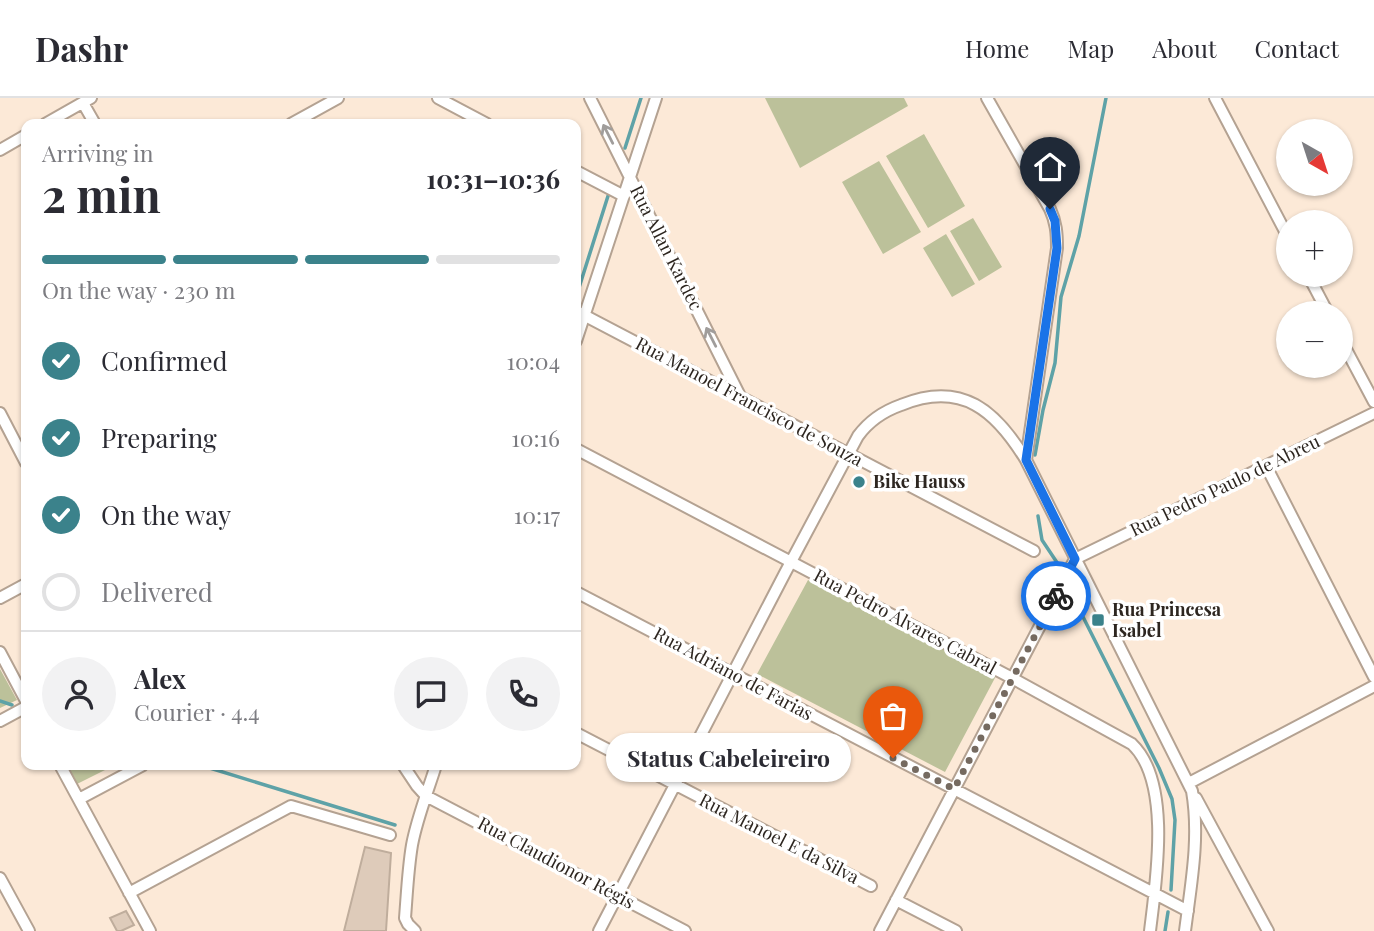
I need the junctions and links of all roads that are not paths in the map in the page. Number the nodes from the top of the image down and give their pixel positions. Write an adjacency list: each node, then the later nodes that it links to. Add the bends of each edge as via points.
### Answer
1 (338, 98): 10 (street)
2 (438, 98): 11 (street)
3 (590, 98): 15 (street, Rua Allan Kardec, one-way to 3)
4 (656, 98): 15 (street)
5 (986, 98): 28 (street, via 1050,209 1057,232)
6 (1215, 98): 17 (street)
7 (83, 100): 8 (street); 9 (street)
8 (53, 119)
9 (92, 119)
10 (300, 119)
11 (478, 119)
12 (21, 138): 13 (street)
13 (0, 150)
14 (581, 174): 16 (street)
15 (630, 177): 16 (street); 21 (street, Rua Allan Kardec, one-way to 15)
16 (624, 196): 18 (street)
17 (1276, 214)
18 (581, 310)
19 (581, 314): 21 (street, Rua Manoel Francisco de Souza)
20 (1353, 362): 22 (street)
21 (741, 398): 27 (street, Rua Manoel Francisco de Souza)
22 (1374, 402)
23 (0, 413): 26 (street)
24 (1373, 416): 29 (street, Rua Pedro Paulo de Abreu)
25 (581, 452): 32 (street, Rua Pedro Álvares Cabral)
26 (21, 453)
27 (848, 454): 28 (street, via 864,428 881,415 908,402 950,396 993,417); 30 (street, Rua Manoel Francisco de Souza); 32 (street)
28 (1026, 460): 31 (street)
29 (1266, 466): 31 (street, Rua Pedro Paulo de Abreu); 38 (street)
30 (1034, 551)
31 (1075, 559): 39 (street); 50 (street)
32 (791, 562): 37 (street); 39 (street, Rua Pedro Álvares Cabral)
33 (21, 586): 35 (street)
34 (581, 595): 37 (street, Rua Adriano de Farias)
35 (0, 597)
36 (0, 652): 41 (street)
37 (733, 674): 49 (street); 51 (street, Rua Adriano de Farias)
38 (1374, 677)
39 (1013, 678): 51 (street); 58 (street, Rua Pedro Álvares Cabral, via 1138,750 1153,780 1158,811)
40 (1374, 686): 50 (street)
41 (21, 692)
42 (21, 710): 43 (street)
43 (0, 721)
44 (581, 736): 49 (street, Rua Manoel E da Silva)
45 (63, 770): 53 (street)
46 (134, 770): 53 (street)
47 (406, 770): 52 (street)
48 (434, 770): 52 (street)
49 (676, 785): 56 (street, Rua Manoel E da Silva); 59 (street)
50 (1191, 787): 61 (street, via 1196,827); 71 (street)
51 (954, 789): 58 (street, Rua Adriano de Farias); 60 (street)
52 (426, 796): 59 (street, Rua Claudionor Régis); 62 (street, via 408,873 405,918)
53 (79, 799): 57 (street)
54 (390, 835): 57 (street, via 291,806)
55 (0, 878): 63 (street)
56 (871, 887)
57 (129, 893): 64 (street)
58 (1155, 894): 61 (street, Rua Adriano de Farias); 69 (street)
59 (618, 896): 65 (street); 66 (street, Rua Claudionor Régis)
60 (896, 900): 67 (street); 68 (street)
61 (1188, 911): 70 (street)
62 (413, 930)
63 (29, 931)
64 (150, 931)
65 (599, 931)
66 (685, 931)
67 (880, 931)
68 (956, 931)
69 (1150, 931)
70 (1185, 931)
71 (1268, 931)

